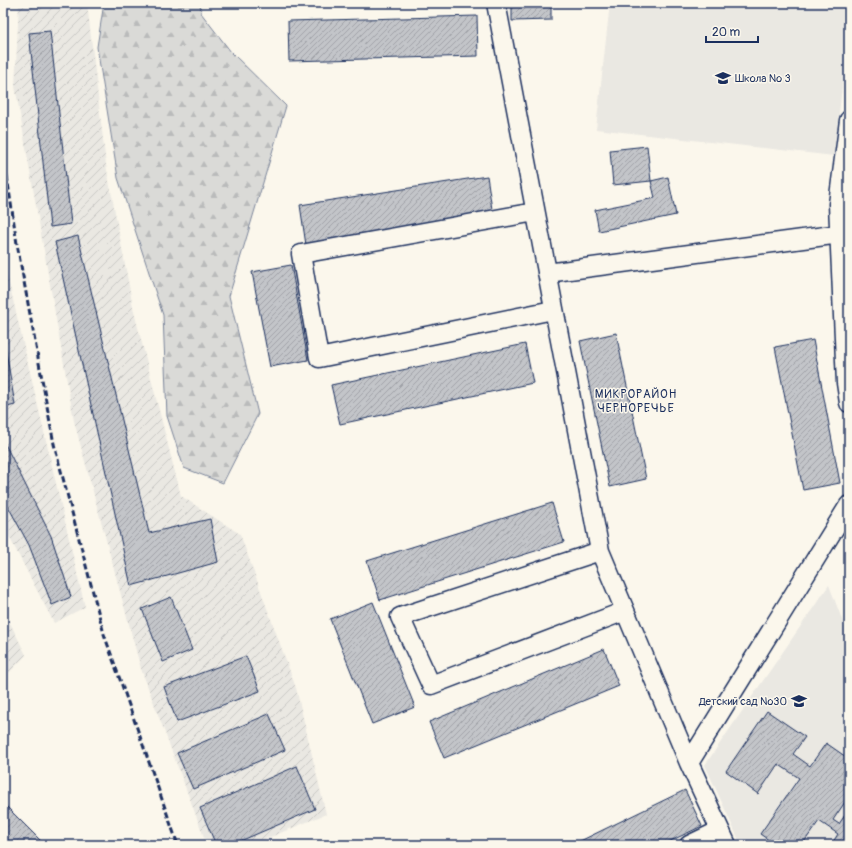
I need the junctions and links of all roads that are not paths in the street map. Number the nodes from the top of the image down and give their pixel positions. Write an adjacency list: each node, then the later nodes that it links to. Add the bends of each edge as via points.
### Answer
1 (496, 3): 3 (street)
2 (849, 120): 4 (street, via 838,204)
3 (535, 212): 5 (street); 6 (street, via 301,254 319,358)
4 (840, 234): 5 (street); 7 (street)
5 (547, 273): 6 (street)
6 (553, 310): 10 (street)
7 (848, 382): 8 (street)
8 (849, 403)
9 (849, 505): 12 (street)
10 (600, 551): 11 (street); 11 (street, via 400,617 431,685)
11 (625, 611): 12 (street)
12 (689, 763): 13 (street)
13 (724, 838): 14 (street)
14 (690, 845)

